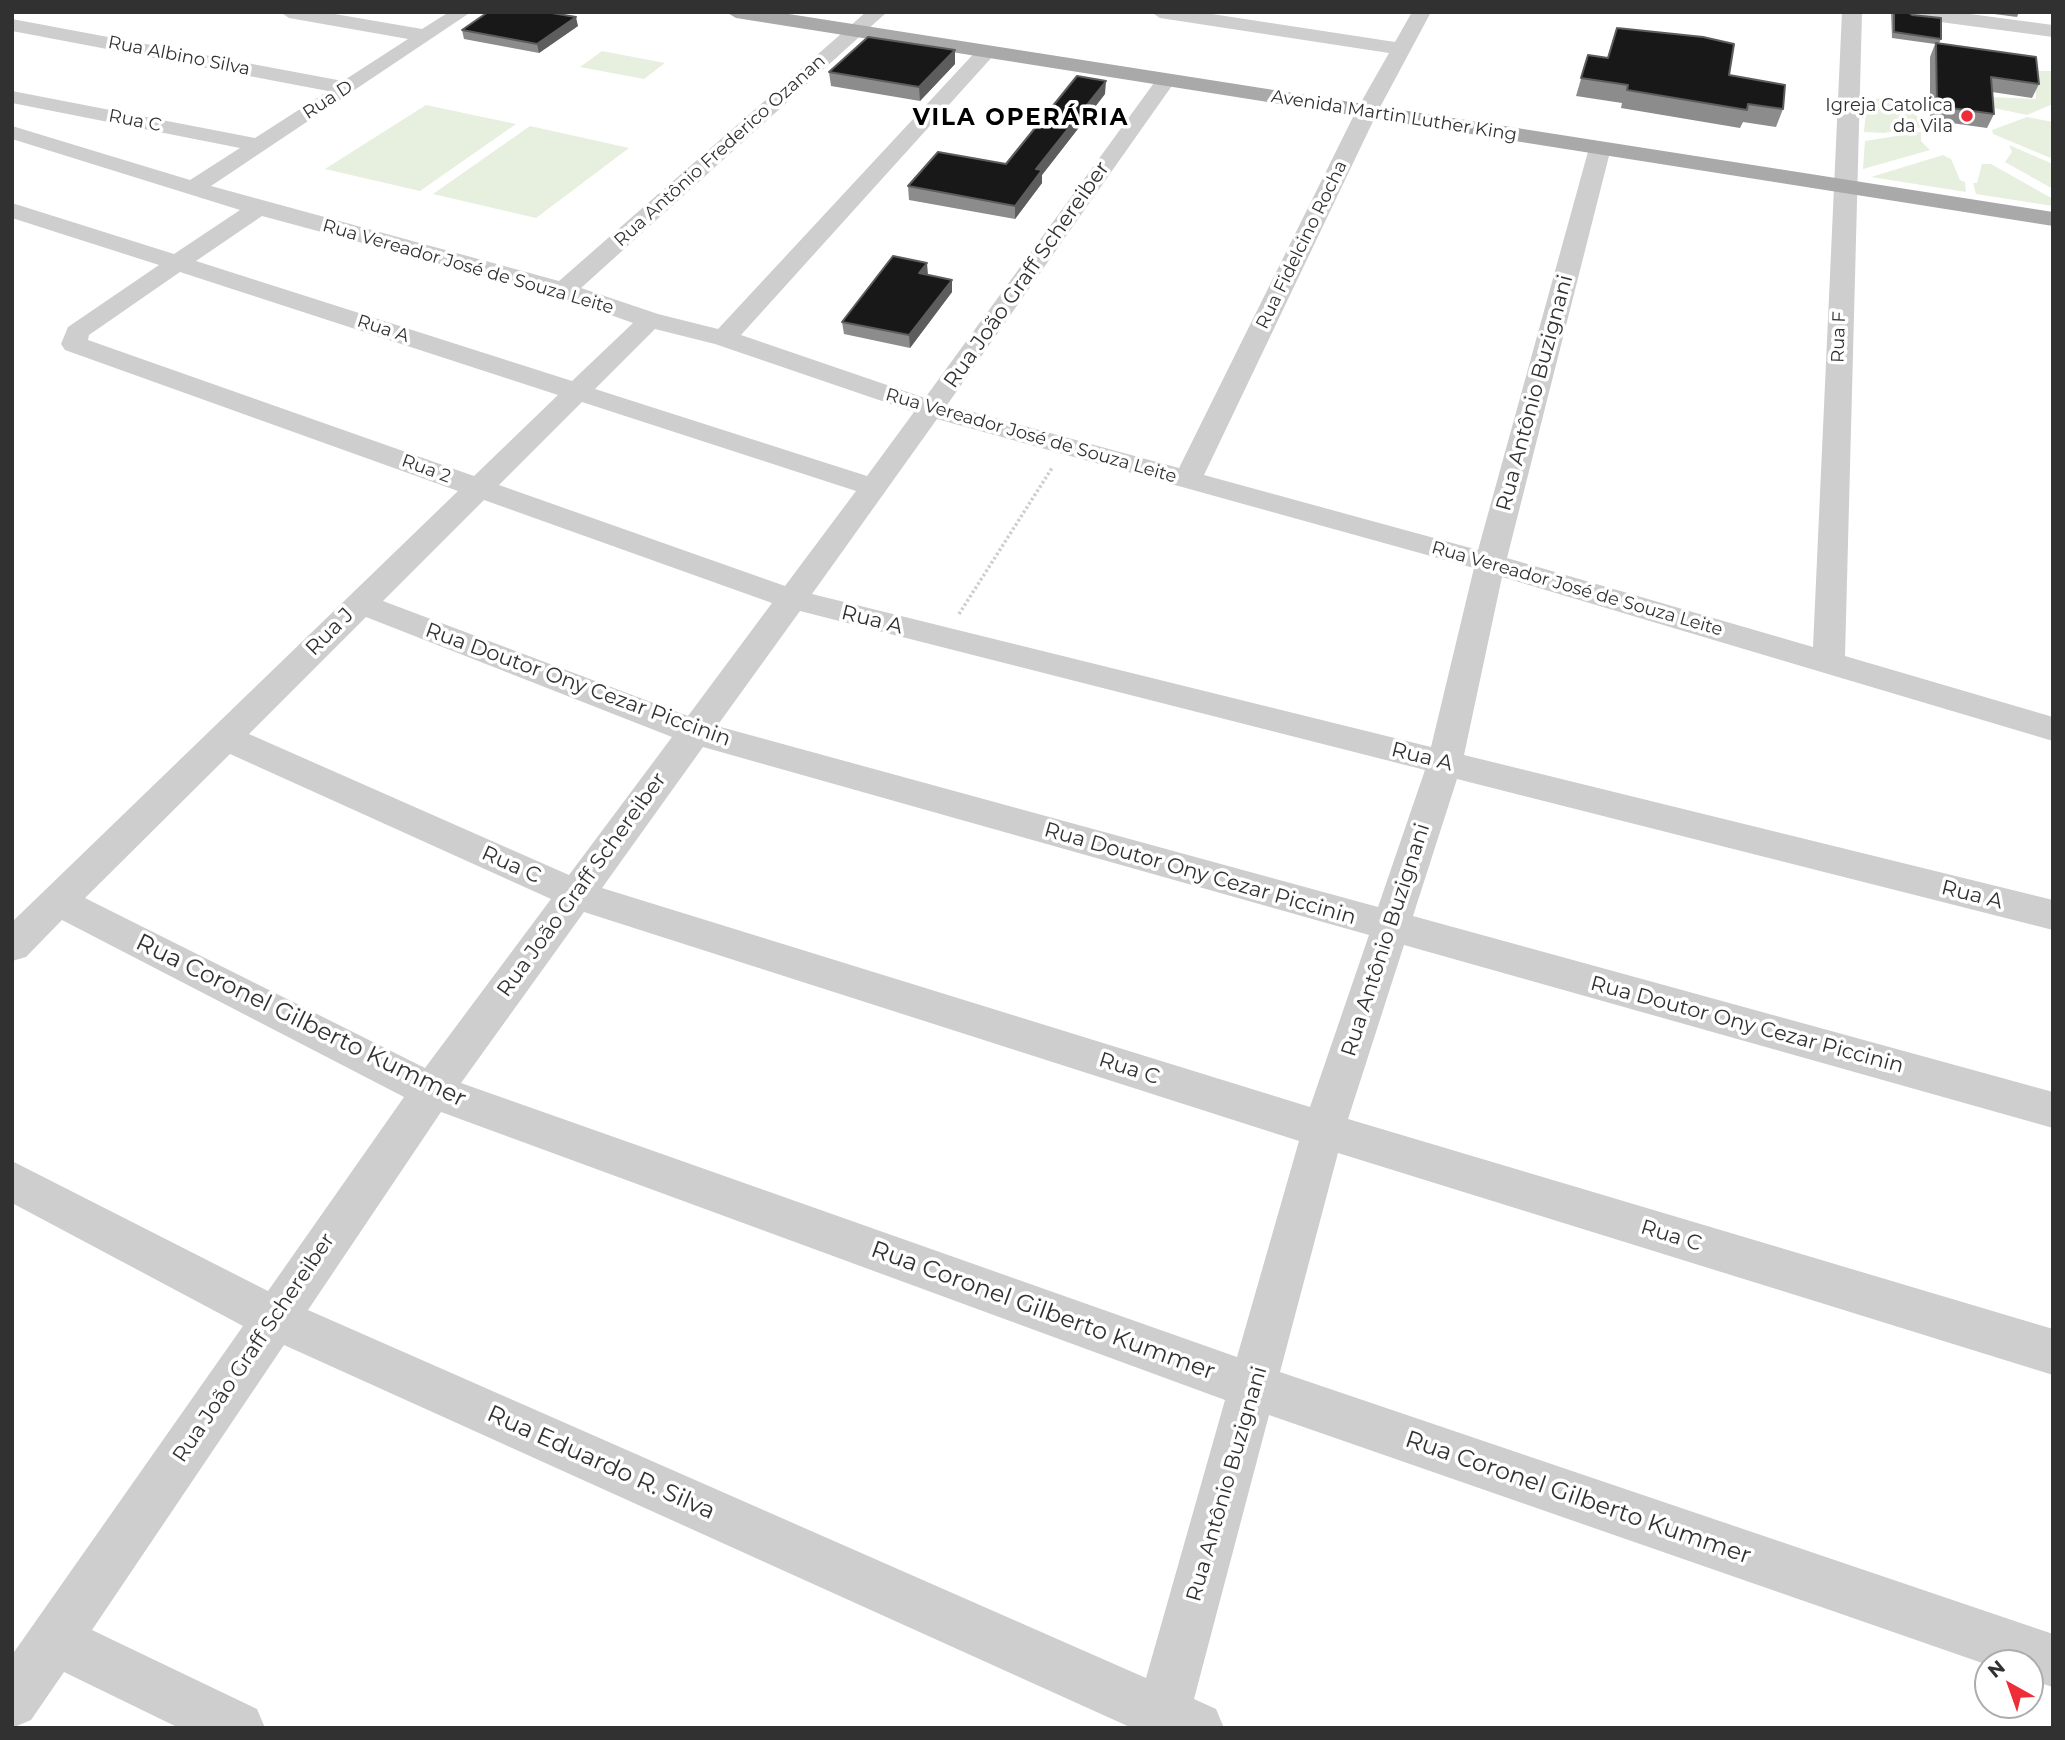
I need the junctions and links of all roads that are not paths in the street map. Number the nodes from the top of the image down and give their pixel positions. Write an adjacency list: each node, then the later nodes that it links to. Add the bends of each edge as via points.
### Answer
1 (289, 12): 13 (street)
2 (462, 12): 13 (street, Rua D)
3 (736, 12): 11 (main road, Avenida Martin Luther King)
4 (878, 12): 11 (street, Rua Antônio Frederico Ozanan)
5 (1160, 12): 9 (street)
6 (1422, 12): 14 (street, Rua Fidelcino Rocha)
7 (1852, 12): 23 (street, Rua F)
8 (1910, 12): 12 (street)
9 (1269, 20): 14 (street)
10 (12, 25): 17 (street, Rua Albino Silva)
11 (855, 31): 15 (main road, Avenida Martin Luther King); 29 (street, Rua Antônio Frederico Ozanan)
12 (2053, 31)
13 (426, 36): 17 (street, Rua D)
14 (1401, 49): 19 (street, Rua Fidelcino Rocha)
15 (986, 52): 16 (main road, Avenida Martin Luther King); 31 (street)
16 (1166, 80): 19 (main road, Avenida Martin Luther King); 33 (street, Rua João Graff Schereiber)
17 (346, 88): 21 (street, Rua D)
18 (12, 97): 21 (street, Rua C)
19 (1367, 111): 22 (main road, Avenida Martin Luther King); 34 (street, Rua Fidelcino Rocha)
20 (12, 132): 24 (street, Rua Vereador José de Souza Leite)
21 (259, 145): 24 (street, Rua D)
22 (1600, 148): 23 (main road, Avenida Martin Luther King); 37 (street, Rua Antônio Buzignani)
23 (1844, 187): 27 (main road, Avenida Martin Luther King); 40 (street, Rua F)
24 (193, 188): 25 (street, Rua Vereador José de Souza Leite)
25 (258, 208): 28 (street); 29 (street, Rua Vereador José de Souza Leite)
26 (12, 210): 28 (street, Rua A)
27 (2053, 219)
28 (178, 263): 32 (street, Rua A); 35 (street, Rua 2, via 77,332 74,344)
29 (564, 290): 30 (street, Rua Vereador José de Souza Leite)
30 (650, 320): 31 (street, Rua Vereador José de Souza Leite); 32 (street, Rua J)
31 (724, 338): 33 (street, Rua Vereador José de Souza Leite)
32 (577, 390): 35 (street, Rua J); 36 (street, Rua A)
33 (931, 409): 34 (street, Rua Vereador José de Souza Leite); 36 (street, Rua João Graff Schereiber)
34 (1187, 481): 37 (street, Rua Vereador José de Souza Leite)
35 (476, 487): 38 (street, Rua 2); 39 (street, Rua J)
36 (873, 487): 38 (street, Rua João Graff Schereiber)
37 (1490, 563): 40 (street, Rua Vereador José de Souza Leite); 44 (street, Rua Antônio Buzignani)
38 (791, 599): 42 (street, Rua João Graff Schereiber); 44 (street, Rua A)
39 (359, 603): 42 (street, Rua Doutor Ony Cezar Piccinin); 43 (street, Rua J)
40 (1829, 662): 41 (street, Rua Vereador José de Souza Leite)
41 (2053, 729)
42 (694, 732): 45 (street, Rua João Graff Schereiber); 48 (street, Rua Doutor Ony Cezar Piccinin)
43 (223, 737): 45 (street, Rua C); 46 (street, Rua J)
44 (1445, 762): 47 (street, Rua A); 48 (street, Rua Antônio Buzignani)
45 (575, 894): 50 (street, Rua João Graff Schereiber); 52 (street, Rua C)
46 (58, 901): 49 (street, Rua J); 50 (street, Rua Coronel Gilberto Kummer)
47 (2053, 915)
48 (1390, 926): 51 (street, Rua Doutor Ony Cezar Piccinin); 52 (street, Rua Antônio Buzignani)
49 (12, 946)
50 (432, 1091): 54 (street, Rua João Graff Schereiber); 56 (street, Rua Coronel Gilberto Kummer)
51 (2053, 1110)
52 (1323, 1130): 55 (street, Rua C); 56 (street, Rua Antônio Buzignani)
53 (12, 1181): 54 (street, Rua Eduardo R. Silva)
54 (274, 1318): 57 (street, Rua João Graff Schereiber); 60 (street, Rua Eduardo R. Silva)
55 (2053, 1352)
56 (1255, 1387): 58 (street, Rua Coronel Gilberto Kummer); 60 (street, Rua Antônio Buzignani)
57 (55, 1640): 59 (street, Rua João Graff Schereiber); 61 (street)
58 (2053, 1661)
59 (12, 1701)
60 (1173, 1723)
61 (238, 1728)

